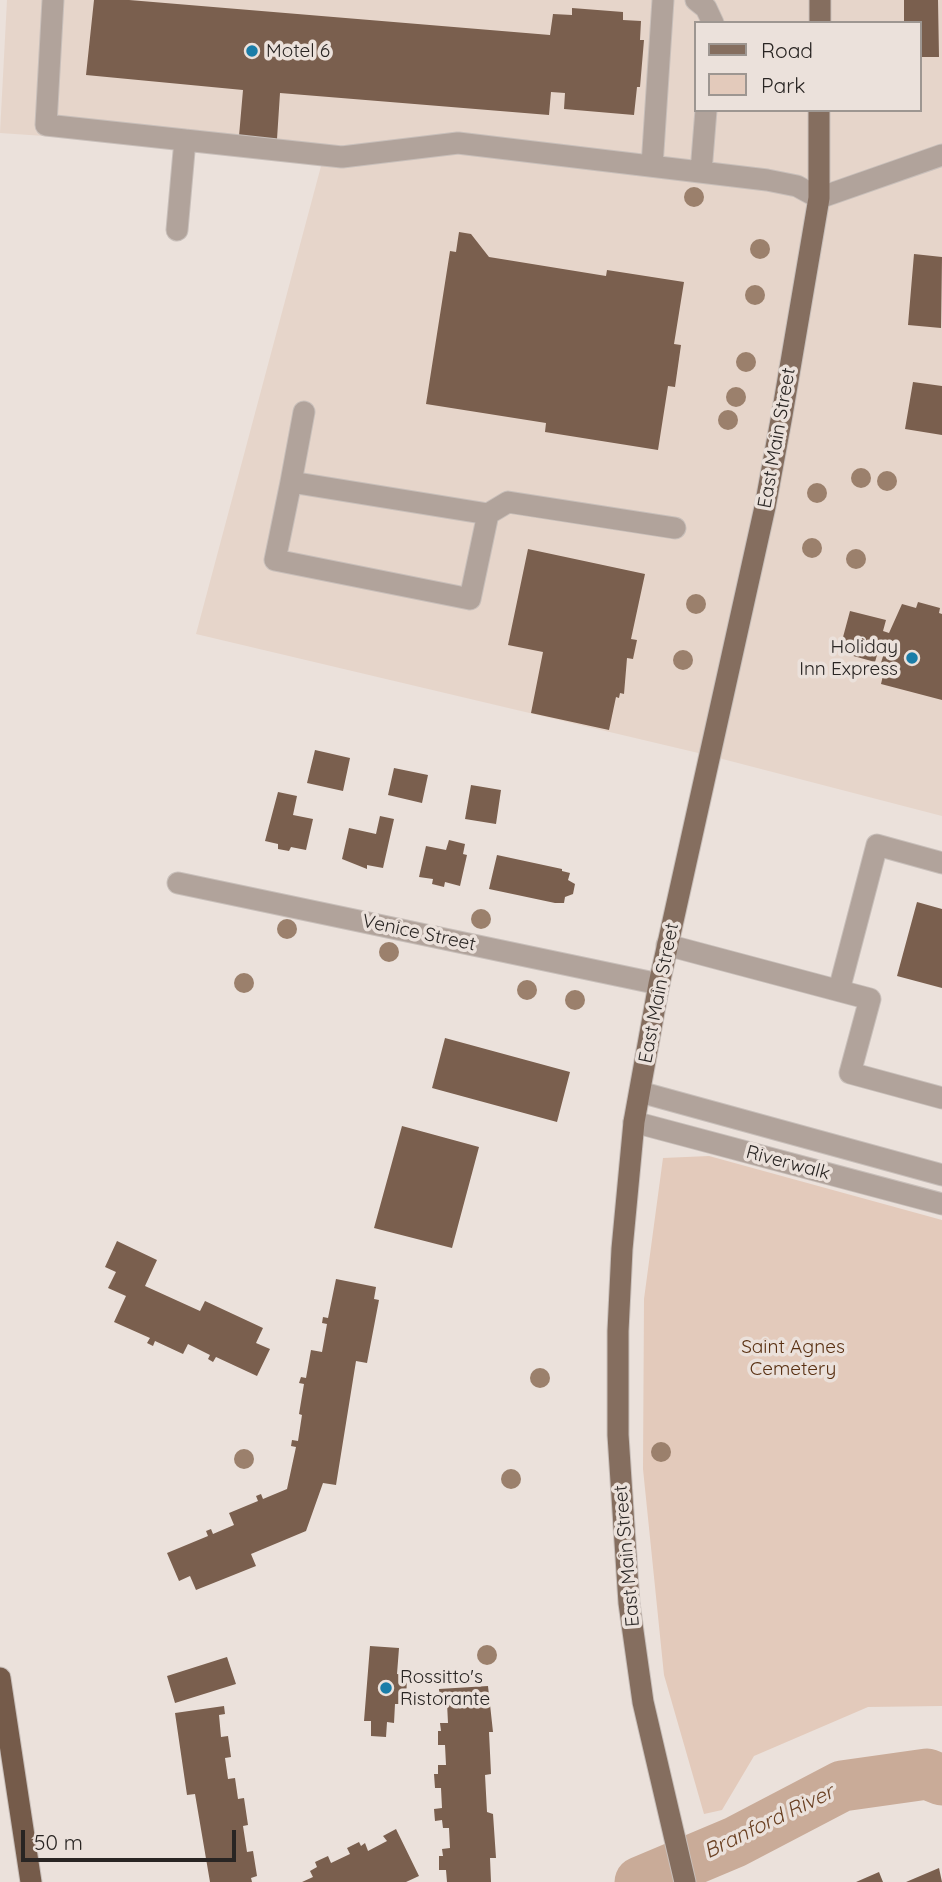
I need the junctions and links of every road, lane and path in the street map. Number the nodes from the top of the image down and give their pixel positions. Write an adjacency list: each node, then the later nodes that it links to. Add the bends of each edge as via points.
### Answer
1 (53, 0): 9 (street, via 46,125)
2 (663, 0): 11 (street)
3 (696, 0): 5 (street)
4 (820, 0): 6 (main road)
5 (712, 21)
6 (820, 21)
7 (706, 112): 12 (street)
8 (819, 112): 13 (main road, East Main Street)
9 (185, 140): 11 (street, via 342,157 458,143); 14 (street)
10 (942, 155): 13 (street)
11 (652, 166): 12 (street)
12 (701, 172): 13 (street, via 797,186)
13 (818, 198): 21 (main road, East Main Street, via 767,498)
14 (177, 230)
15 (304, 412): 16 (street)
16 (291, 482): 17 (street); 17 (street, via 275,560 470,599)
17 (488, 514): 18 (street, via 508,502)
18 (675, 528)
19 (942, 863): 23 (street, via 877,845)
20 (178, 883): 22 (street, Venice Street)
21 (667, 945): 22 (main road, East Main Street); 23 (street)
22 (659, 984): 24 (main road, East Main Street)
23 (839, 990): 25 (street, via 870,999 850,1073)
24 (640, 1092): 26 (main road, East Main Street); 27 (street, Riverwalk)
25 (942, 1098)
26 (634, 1122): 28 (street, Riverwalk); 31 (main road, East Main Street, via 618,1331 620,1472 643,1702)
27 (942, 1175)
28 (942, 1204)
29 (0, 1678): 30 (highway)
30 (31, 1882)
31 (685, 1882)

